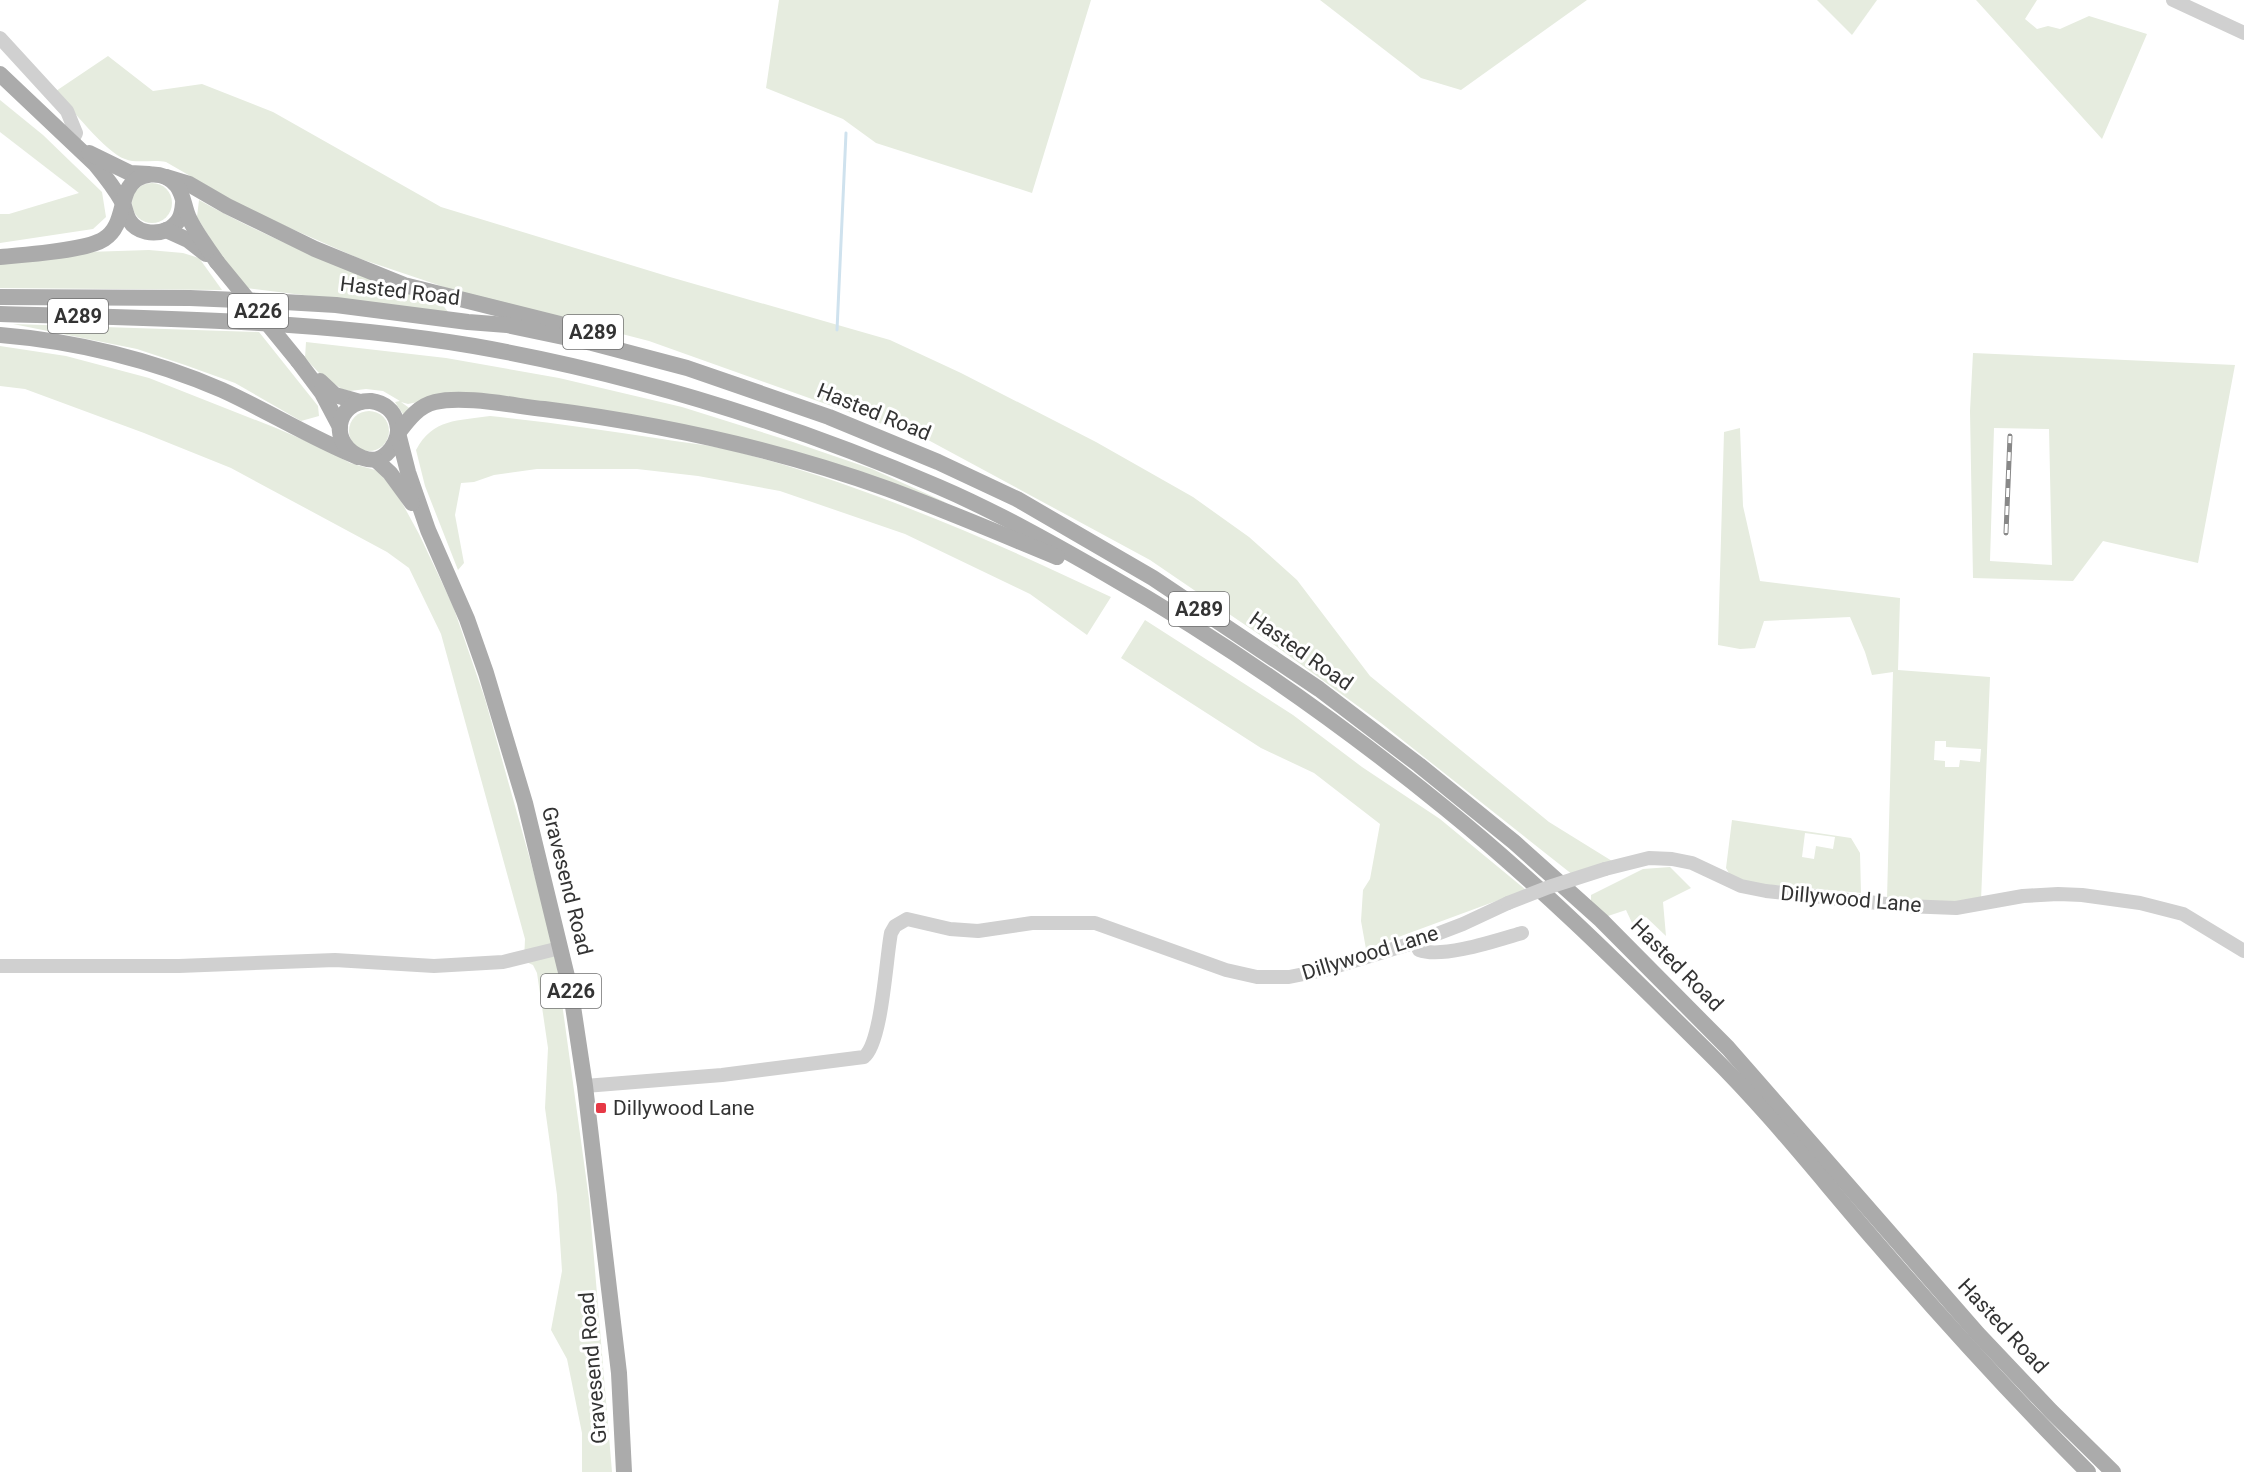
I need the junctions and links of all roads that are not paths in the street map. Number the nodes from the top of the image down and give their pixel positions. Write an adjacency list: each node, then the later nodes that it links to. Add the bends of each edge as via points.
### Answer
1 (2173, 0): 2 (street)
2 (2244, 33)
3 (0, 38): 5 (street, via 67,111 76,133)
4 (0, 74): 5 (main road)
5 (76, 145): 6 (main road, via 130,173); 8 (main road, via 109,181)
6 (158, 176): 7 (main road, via 179,189); 8 (main road, via 135,180 128,188); 21 (main road, A289, via 189,184 227,207 315,249 404,285 637,343 794,395 933,451)
7 (183, 203): 9 (main road, via 182,216); 11 (main road, A226)
8 (124, 205): 9 (main road, via 132,225 142,231 152,234); 10 (main road, via 112,232 94,244)
9 (166, 230): 11 (main road, A226, via 189,240)
10 (0, 257)
11 (217, 262): 15 (main road, A226, bridge)
12 (0, 297): 21 (main road, Hasted Road / A289, via 284,302 507,325 687,368 764,394 891,441)
13 (0, 314): 23 (main road, Hasted Road / A289, via 178,318 363,331 495,350 620,377 771,422 940,488 1026,530)
14 (0, 335): 19 (main road, A289, via 77,346 165,369 221,390)
15 (298, 361): 16 (main road, A226, via 330,392); 17 (main road, A226, via 322,393)
16 (360, 402): 17 (main road, via 345,412); 18 (main road, via 377,402 392,411)
17 (340, 427): 19 (main road, via 343,443)
18 (398, 433): 20 (main road, via 389,452); 22 (main road, Gravesend Road / A226); 23 (main road, A289, via 423,407 446,401 570,412 669,429 758,450 886,489)
19 (358, 457): 20 (main road)
20 (376, 460): 22 (main road, Gravesend Road / A226, via 400,484)
21 (1017, 499): 32 (main road, Hasted Road / A289, via 1153,578 1319,689 1514,842 1601,920 1728,1048 1978,1334)
22 (428, 530): 26 (main road, Gravesend Road / A226, via 486,673 525,803)
23 (1135, 591): 31 (main road, Hasted Road / A289, via 1226,647 1370,749 1447,810 1588,934 1716,1060 1976,1356)
24 (1522, 933): 25 (street, via 1465,949 1427,954 1419,950)
25 (1416, 942): 27 (street, Dillywood Lane, bridge, via 1549,886 1649,858 1692,863 1740,886 1766,891 1905,906 1956,908 2058,894 2116,900 2183,914); 29 (street, Dillywood Lane, via 1324,970 1289,977 1257,977 1226,970 1095,923 1032,923 978,930 950,929 906,919 891,933 873,1045 862,1058)
26 (560, 948): 28 (street, via 503,962 446,966 335,960 180,966); 29 (main road, Gravesend Road / A226)
27 (2244, 951)
28 (0, 966)
29 (585, 1086): 30 (main road, Gravesend Road / A226, via 619,1373)
30 (624, 1472)
31 (2088, 1472)
32 (2113, 1472)

